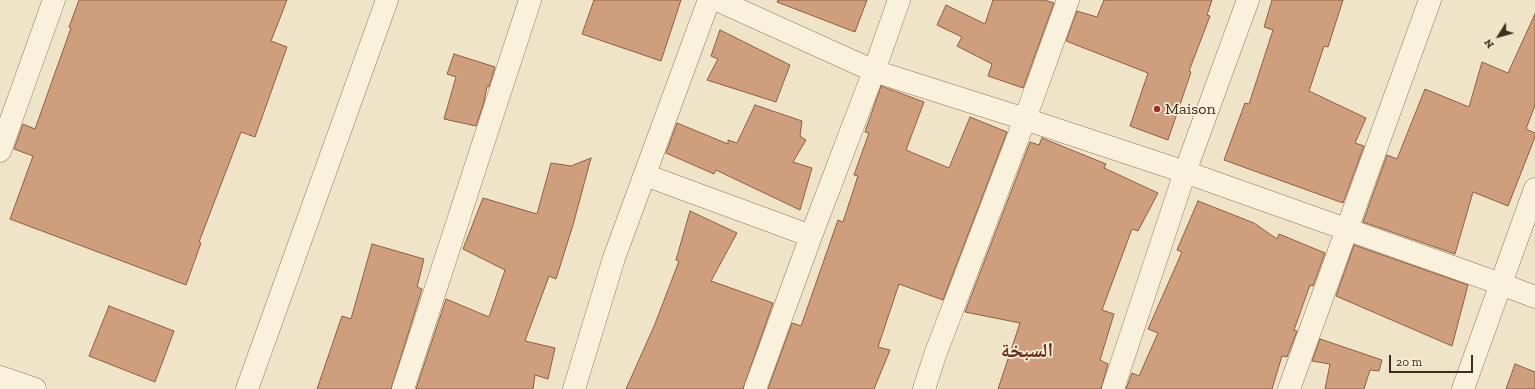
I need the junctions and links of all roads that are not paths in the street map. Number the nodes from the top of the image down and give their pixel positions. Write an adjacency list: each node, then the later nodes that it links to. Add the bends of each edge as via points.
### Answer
1 (54, 0): 11 (street)
2 (387, 0): 23 (street)
3 (530, 0): 24 (street)
4 (709, 0): 15 (street)
5 (718, 0): 10 (street)
6 (899, 0): 10 (street)
7 (1068, 0): 12 (street)
8 (1248, 0): 14 (street)
9 (1430, 0): 17 (street)
10 (874, 71): 12 (street); 18 (street)
11 (7, 106): 13 (street)
12 (1025, 119): 14 (street); 27 (street)
13 (0, 151)
14 (1185, 172): 17 (street); 28 (street)
15 (645, 175): 18 (street); 25 (street, via 614,258)
16 (1535, 189): 19 (street)
17 (1348, 229): 19 (street); 29 (street)
18 (811, 236): 26 (street)
19 (1501, 284): 20 (street); 30 (street)
20 (1535, 298)
21 (0, 377): 22 (street)
22 (35, 389)
23 (247, 389)
24 (404, 389)
25 (574, 389)
26 (756, 389)
27 (924, 389)
28 (1113, 389)
29 (1289, 389)
30 (1463, 389)

